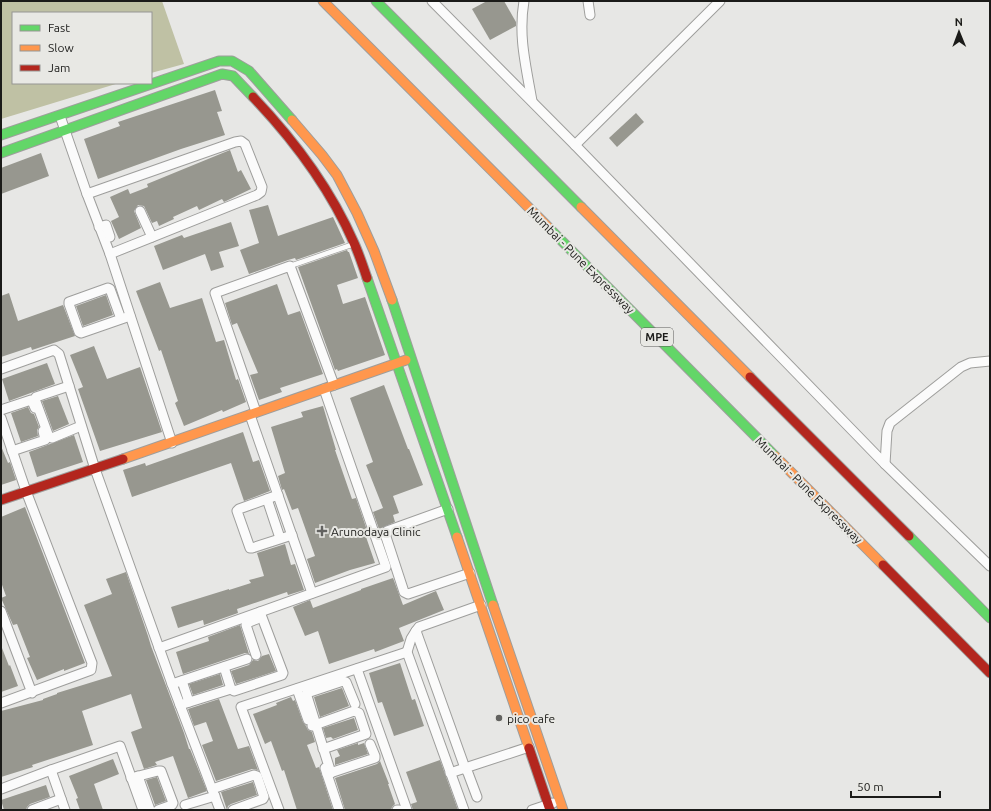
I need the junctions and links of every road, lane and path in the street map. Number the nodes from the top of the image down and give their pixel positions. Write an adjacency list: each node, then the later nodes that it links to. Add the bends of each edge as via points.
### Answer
1 (323, 1): 59 (main road, Mumbai - Pune Expressway / MPE)
2 (376, 1): 51 (main road)
3 (432, 1): 8 (street)
4 (524, 1): 8 (street, via 521,39)
5 (588, 1): 7 (street)
6 (720, 1): 12 (street)
7 (590, 15)
8 (532, 101): 12 (street)
9 (60, 116): 10 (street); 11 (main road); 23 (main road, via 219,61 232,61 249,71 337,175 374,250)
10 (65, 130): 13 (main road); 14 (street); 19 (main road, via 222,74 233,76 277,122 322,181)
11 (1, 135)
12 (575, 144): 36 (street)
13 (1, 153)
14 (87, 194): 16 (street); 18 (street, via 236,142 241,141 245,144 262,187 261,192)
15 (140, 210): 18 (street)
16 (99, 227): 17 (street, via 106,225); 20 (street)
17 (110, 237)
18 (152, 237): 20 (street)
19 (355, 244): 21 (lane); 25 (main road)
20 (110, 254): 22 (street)
21 (290, 266): 27 (street); 31 (street, via 215,293)
22 (125, 317): 22 (street, via 81,333 69,304 108,288); 34 (street)
23 (412, 358): 25 (main road); 88 (main road, via 473,547)
24 (990, 362): 36 (street, via 970,363 962,367 890,423 887,431)
25 (397, 363): 27 (main road); 42 (main road)
26 (1, 369): 28 (street, via 54,350 59,354)
27 (334, 385): 29 (main road)
28 (69, 386): 33 (street); 33 (street, via 35,399 49,437)
29 (324, 389): 31 (main road); 47 (street, via 386,566)
30 (1, 410): 35 (street, via 31,400 46,438)
31 (253, 413): 34 (main road); 39 (street)
32 (1, 418): 35 (street)
33 (81, 426): 37 (street)
34 (172, 443): 37 (main road)
35 (12, 451): 38 (street)
36 (885, 464): 45 (street)
37 (95, 469): 38 (main road); 53 (street)
38 (26, 491): 41 (main road); 66 (street, via 92,663 91,670)
39 (278, 495): 40 (street); 43 (street)
40 (267, 499): 44 (street); 44 (street, via 237,511 250,548)
41 (1, 500)
42 (448, 509): 46 (main road); 46 (street, via 387,531 386,537 404,592 408,594)
43 (292, 534): 44 (street); 47 (street)
44 (280, 538)
45 (990, 566)
46 (470, 573): 48 (main road)
47 (312, 593): 50 (street)
48 (481, 605): 52 (street, via 419,627); 75 (main road)
49 (1, 611): 66 (street)
50 (261, 615): 53 (street); 55 (street, via 246,625); 64 (street, via 283,673 234,691)
51 (990, 618)
52 (416, 631): 54 (street); 77 (street)
53 (159, 648): 61 (street)
54 (407, 652): 58 (street); 80 (street)
55 (256, 655)
56 (247, 659): 57 (street)
57 (224, 667): 60 (street); 64 (street)
58 (357, 669): 62 (street); 63 (street)
59 (990, 673)
60 (182, 681): 61 (street); 69 (street)
61 (172, 684): 69 (street)
62 (324, 684): 65 (street); 67 (street, via 343,681); 71 (street, via 306,696)
63 (364, 687): 67 (street); 72 (street)
64 (231, 689): 69 (street)
65 (297, 689): 71 (street); 82 (street, via 241,707)
66 (32, 692): 68 (street)
67 (350, 692): 70 (street)
68 (1, 703)
69 (185, 704): 84 (street)
70 (355, 704)
71 (313, 725): 73 (street, via 357,711); 76 (street); 79 (street)
72 (378, 731): 73 (street); 102 (street)
73 (366, 734): 76 (street)
74 (370, 744): 79 (street, via 375,758)
75 (529, 747): 77 (street); 90 (main road)
76 (323, 749): 79 (street)
77 (465, 768): 80 (street); 85 (street)
78 (51, 770): 81 (street, via 120,746); 83 (street); 86 (street)
79 (329, 773): 101 (street)
80 (450, 773): 103 (street)
81 (135, 777): 93 (street); 94 (street); 95 (street, via 161,771 172,805)
82 (264, 783): 84 (street, via 254,775); 99 (street, via 263,799); 100 (street)
83 (1, 789)
84 (215, 790): 87 (street); 97 (street); 98 (street)
85 (477, 797)
86 (61, 799): 91 (street); 92 (street)
87 (200, 801): 89 (street); 96 (street)
88 (560, 801): 90 (street); 105 (main road)
89 (186, 805)
90 (549, 807): 104 (street)
91 (32, 810)
92 (65, 810)
93 (143, 810)
94 (150, 810)
95 (158, 810)
96 (203, 810)
97 (220, 810)
98 (225, 810)
99 (234, 810)
100 (279, 810)
101 (339, 810)
102 (407, 810)
103 (464, 810)
104 (532, 810)
105 (563, 810)

